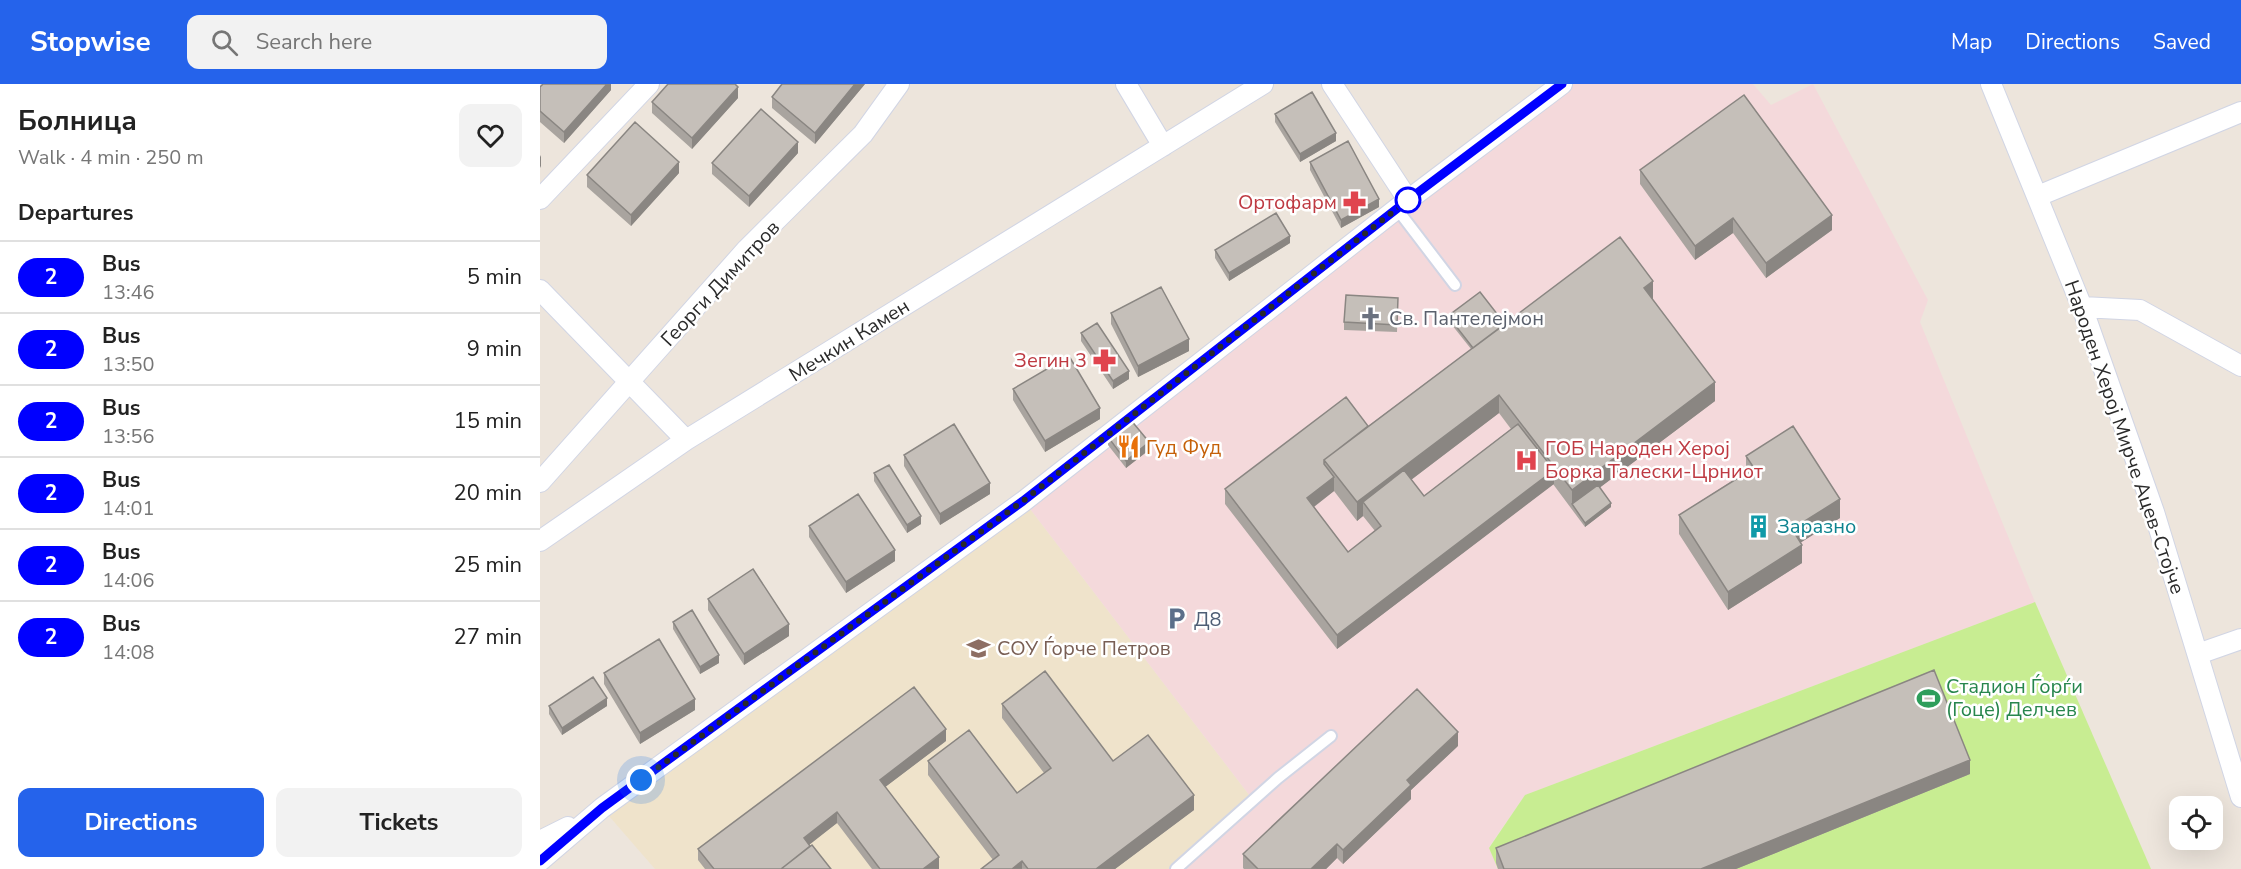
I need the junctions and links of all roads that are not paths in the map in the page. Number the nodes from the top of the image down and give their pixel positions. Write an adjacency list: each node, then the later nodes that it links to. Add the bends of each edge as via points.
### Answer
1 (649, 84): 11 (street)
2 (899, 84): 17 (street, Георги Димитров, via 863,134 747,249)
3 (1125, 84): 9 (street)
4 (1263, 84): 9 (street, Мечкин Камен)
5 (1332, 84): 12 (street)
6 (1562, 84): 12 (street)
7 (1991, 84): 10 (street, Народен Херој Мирче Ацев-Стојче)
8 (2241, 112): 10 (street)
9 (1163, 146): 18 (street, Мечкин Камен)
10 (2038, 196): 15 (street, Народен Херој Мирче Ацев-Стојче)
11 (540, 199)
12 (1403, 204): 13 (lane); 25 (street, via 1031,495)
13 (1455, 285)
14 (540, 290): 17 (street)
15 (2082, 307): 16 (street, via 2140,310); 22 (street, Народен Херој Мирче Ацев-Стојче)
16 (2241, 366)
17 (630, 380): 18 (street); 19 (street, Георги Димитров)
18 (686, 441): 20 (street, Мечкин Камен)
19 (540, 482)
20 (540, 541)
21 (2241, 639): 22 (street)
22 (2198, 654): 24 (street, Народен Херој Мирче Ацев-Стојче)
23 (1331, 736): 28 (lane)
24 (2241, 797)
25 (602, 808): 26 (street); 27 (street)
26 (540, 842)
27 (540, 861)
28 (1176, 869)

